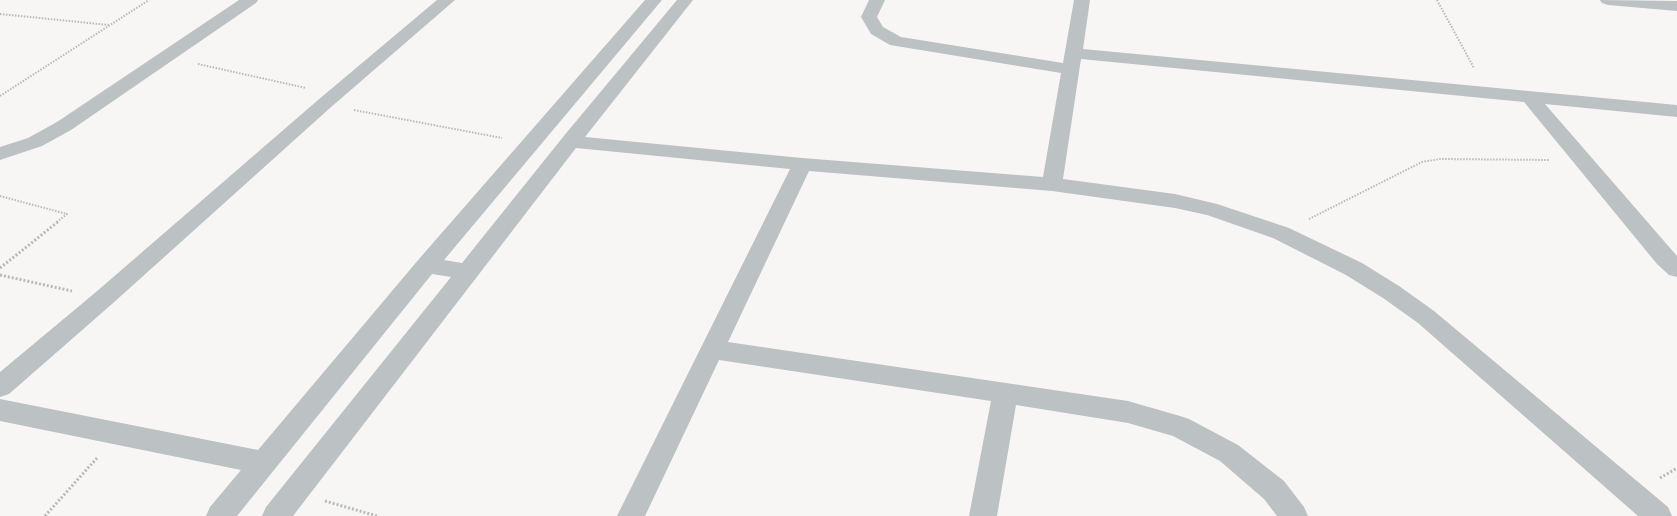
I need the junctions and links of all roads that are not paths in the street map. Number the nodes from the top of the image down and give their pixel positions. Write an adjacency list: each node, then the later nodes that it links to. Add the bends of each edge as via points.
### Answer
1 (250, 0): 13 (street, via 64,126 35,142)
2 (447, 0): 20 (street)
3 (654, 0): 17 (street)
4 (685, 0): 12 (street)
5 (877, 0): 9 (street, via 869,17 877,30 896,41)
6 (1082, 0): 9 (street)
7 (1608, 0): 8 (street)
8 (1677, 6)
9 (1072, 61): 10 (street); 15 (street)
10 (1529, 96): 11 (street); 16 (street)
11 (1677, 111)
12 (570, 141): 14 (street); 18 (street)
13 (0, 154)
14 (802, 164): 15 (street); 19 (street)
15 (1052, 184): 29 (street, via 1176,201 1210,210 1281,233 1354,269 1426,317)
16 (1673, 262)
17 (427, 265): 18 (street); 23 (street)
18 (466, 272): 25 (street)
19 (712, 349): 21 (street); 26 (street)
20 (0, 387)
21 (1005, 393): 27 (street); 28 (street, via 1128,412 1180,427 1229,453 1274,490)
22 (0, 410): 23 (street)
23 (264, 463): 24 (street)
24 (220, 516)
25 (276, 516)
26 (631, 516)
27 (983, 516)
28 (1294, 516)
29 (1658, 516)

